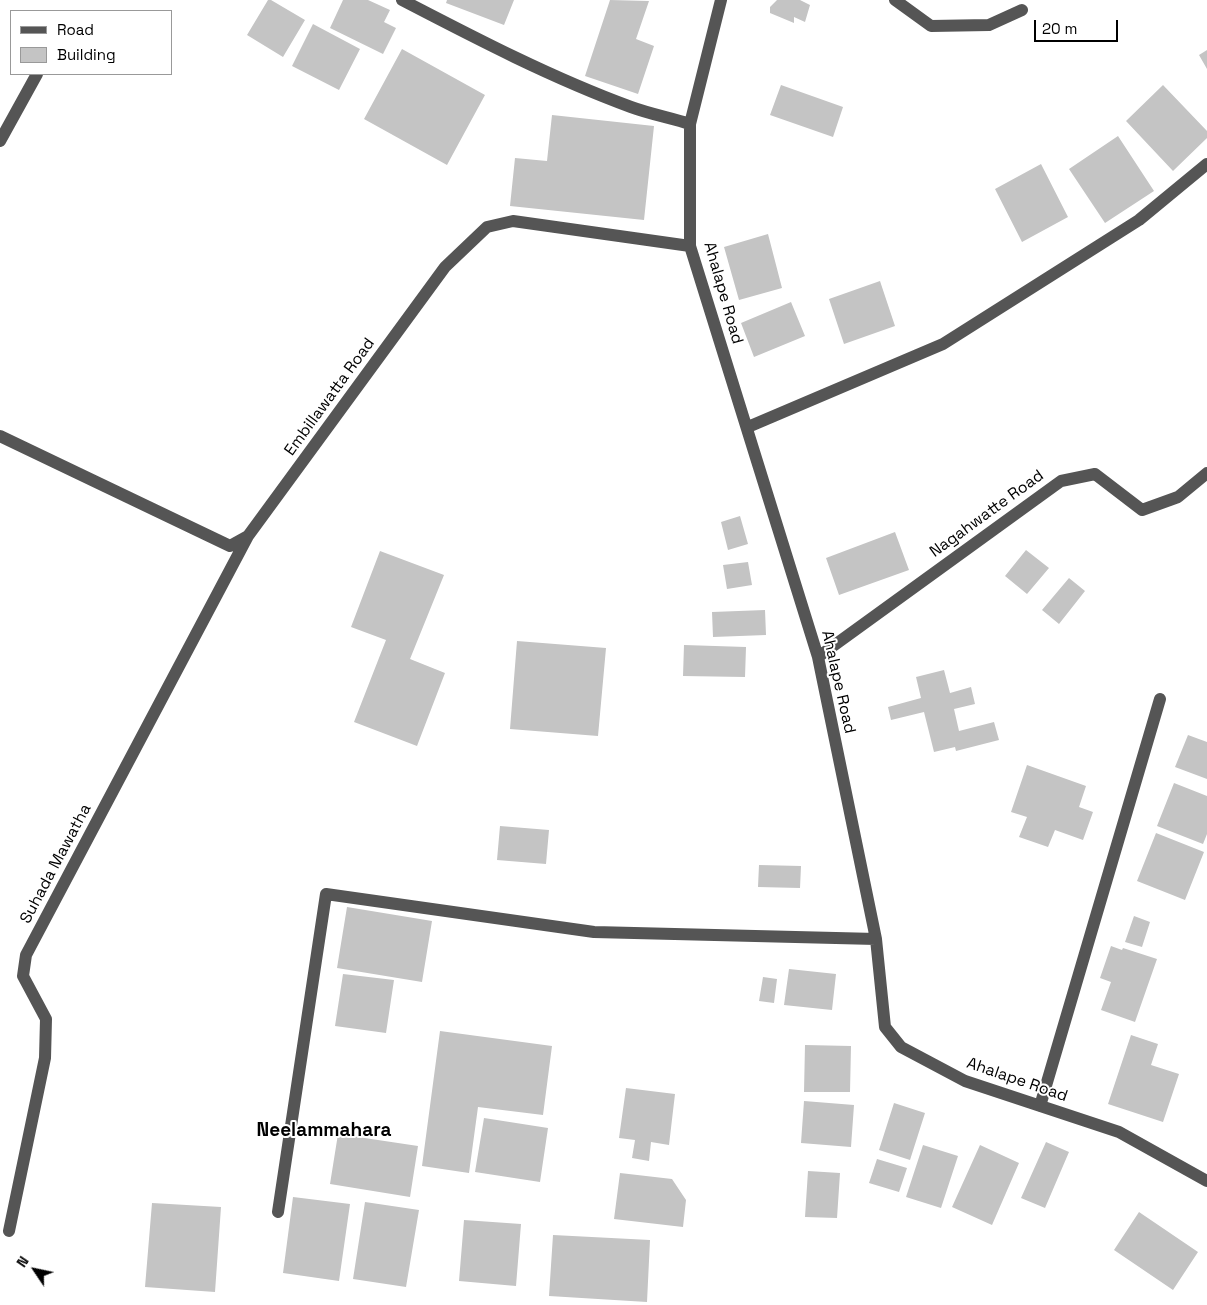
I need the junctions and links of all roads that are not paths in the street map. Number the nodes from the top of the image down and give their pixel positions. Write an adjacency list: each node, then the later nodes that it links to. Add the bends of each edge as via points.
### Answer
1 (402, 0): 6 (street, via 586,90)
2 (721, 0): 6 (street, Ahalape Road)
3 (895, 0): 4 (street, via 931,26 989,25)
4 (1022, 10)
5 (37, 75): 7 (street)
6 (690, 124): 9 (street, Ahalape Road)
7 (0, 141)
8 (1207, 164): 10 (street, via 1140,220 943,344)
9 (690, 246): 10 (street, Ahalape Road); 13 (street, Embillawatta Road, via 513,221 487,227 445,267)
10 (748, 428): 14 (street, Ahalape Road)
11 (0, 436): 13 (street, via 230,546)
12 (1207, 473): 14 (street, Nagahwatte Road, via 1178,497 1142,510 1095,474 1061,480)
13 (248, 536): 20 (street, Suhada Mawatha, via 26,955 23,976 46,1019 45,1058)
14 (818, 657): 16 (street, Ahalape Road)
15 (1160, 700): 17 (street)
16 (876, 939): 17 (street, Ahalape Road, via 885,1027 901,1047 965,1081); 19 (street, via 594,932 326,894)
17 (1040, 1106): 18 (street, Ahalape Road, via 1119,1132)
18 (1207, 1181)
19 (278, 1212)
20 (9, 1231)

